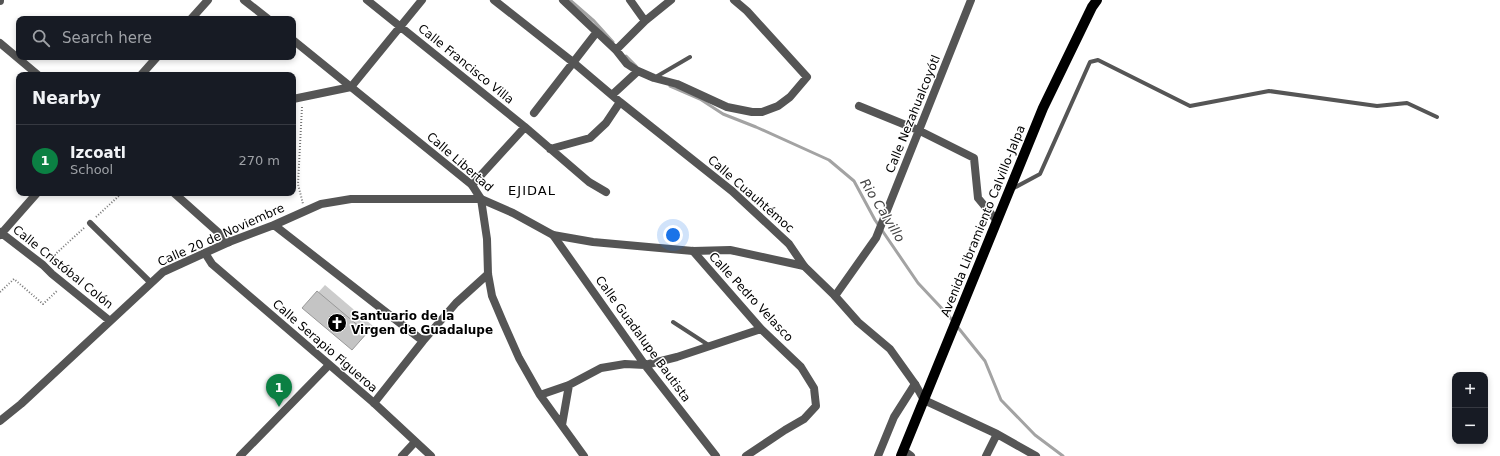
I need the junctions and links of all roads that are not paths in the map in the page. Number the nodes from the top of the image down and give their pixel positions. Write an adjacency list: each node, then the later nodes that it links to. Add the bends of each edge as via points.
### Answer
1 (208, 0): 12 (street)
2 (244, 0): 13 (street)
3 (367, 0): 15 (street, Calle Francisco Villa)
4 (422, 0): 15 (street)
5 (494, 0): 24 (street, Calle Cuauhtémoc)
6 (563, 0): 16 (street)
7 (630, 0): 14 (street)
8 (671, 0): 14 (street)
9 (734, 0): 28 (street, via 807,77 790,97 778,106 762,112 752,112 727,107 677,84)
10 (971, 0): 37 (street, Calle Nezahualcoyótl)
11 (1097, 0): 40 (main road, Avenida Libramiento Calvillo-Jalpa, via 1043,108)
12 (194, 16)
13 (264, 16)
14 (645, 21): 19 (street)
15 (400, 27): 29 (street); 36 (street, Calle Francisco Villa)
16 (596, 33): 19 (street); 24 (street)
17 (296, 42): 29 (street, Calle Libertad)
18 (0, 43): 20 (street)
19 (616, 50): 25 (street)
20 (16, 56)
21 (690, 57): 28 (lane)
22 (20, 60): 26 (street)
23 (154, 60): 27 (street)
24 (574, 63): 30 (street, Calle Cuauhtémoc); 34 (street)
25 (638, 71): 28 (street); 30 (street)
26 (34, 72)
27 (144, 72)
28 (654, 78)
29 (351, 87): 31 (street); 39 (street, Calle Libertad)
30 (612, 95): 32 (street, Calle Cuauhtémoc)
31 (296, 98)
32 (620, 102): 38 (street, via 606,123 590,138); 53 (street, Calle Cuauhtémoc, via 732,191 789,244)
33 (860, 106): 37 (street)
34 (534, 113)
35 (1437, 117): 40 (lane, via 1407,103 1377,106 1269,91 1190,106 1098,60 1090,62 1040,174)
36 (525, 127): 38 (street, Calle Francisco Villa); 39 (street)
37 (918, 130): 45 (street, via 974,158 978,198); 56 (street, Calle Nezahualcoyótl, via 876,238)
38 (550, 149): 41 (street, Calle Francisco Villa, via 589,182)
39 (472, 185): 44 (street, Calle Libertad)
40 (1009, 190): 45 (main road, Avenida Libramiento Calvillo-Jalpa)
41 (606, 192)
42 (34, 196): 48 (street)
43 (177, 196): 50 (street)
44 (481, 199): 47 (street, Calle 20 de Noviembre, via 351,199 321,204); 49 (street, Calle Libertad); 54 (street, via 487,239)
45 (997, 221): 67 (main road, Avenida Libramiento Calvillo-Jalpa)
46 (90, 223): 55 (street)
47 (274, 225): 50 (street, Calle 20 de Noviembre); 60 (street)
48 (0, 233): 57 (street, Calle Cristóbal Colón)
49 (553, 235): 51 (street, Calle Libertad, via 593,242); 63 (street, Calle Guadalupe Bautista)
50 (230, 242): 52 (street, Calle 20 de Noviembre)
51 (692, 251): 53 (street, Calle Libertad, via 730,250); 59 (street, Calle Pedro Velasco)
52 (205, 253): 55 (street, Calle 20 de Noviembre, via 163,272); 62 (street, Calle Serapio Figueroa, via 212,264)
53 (804, 266): 56 (street, Calle Cuauhtémoc)
54 (488, 274): 60 (street, via 456,303); 66 (street, via 492,296 503,322 519,358)
55 (150, 282): 57 (street, Calle 20 de Noviembre)
56 (835, 296): 64 (street, Calle Cuauhtémoc, via 858,322 890,349)
57 (110, 321): 69 (street, Calle 20 de Noviembre, via 21,404)
58 (673, 322): 61 (lane)
59 (761, 329): 61 (street); 79 (street, Calle Pedro Velasco, via 801,367 814,388 816,406 804,419)
60 (423, 341): 68 (street)
61 (710, 346): 63 (street)
62 (329, 365): 68 (street, Calle Serapio Figueroa); 74 (street)
63 (645, 365): 65 (street, via 625,364 601,368); 78 (street, Calle Guadalupe Bautista)
64 (915, 384): 67 (street, Calle Cuauhtémoc); 80 (street, via 894,417)
65 (569, 385): 66 (street); 70 (street)
66 (540, 395): 70 (street)
67 (924, 400): 71 (street); 73 (main road, Avenida Libramiento Calvillo-Jalpa)
68 (374, 403): 72 (street, Calle Serapio Figueroa)
69 (2, 417)
70 (562, 425): 77 (street)
71 (997, 434): 81 (street); 82 (street)
72 (415, 442): 75 (street); 76 (street, Calle Serapio Figueroa)
73 (905, 454)
74 (240, 456)
75 (402, 456)
76 (431, 456)
77 (584, 456)
78 (716, 456)
79 (746, 456)
80 (878, 456)
81 (986, 456)
82 (1036, 456)

